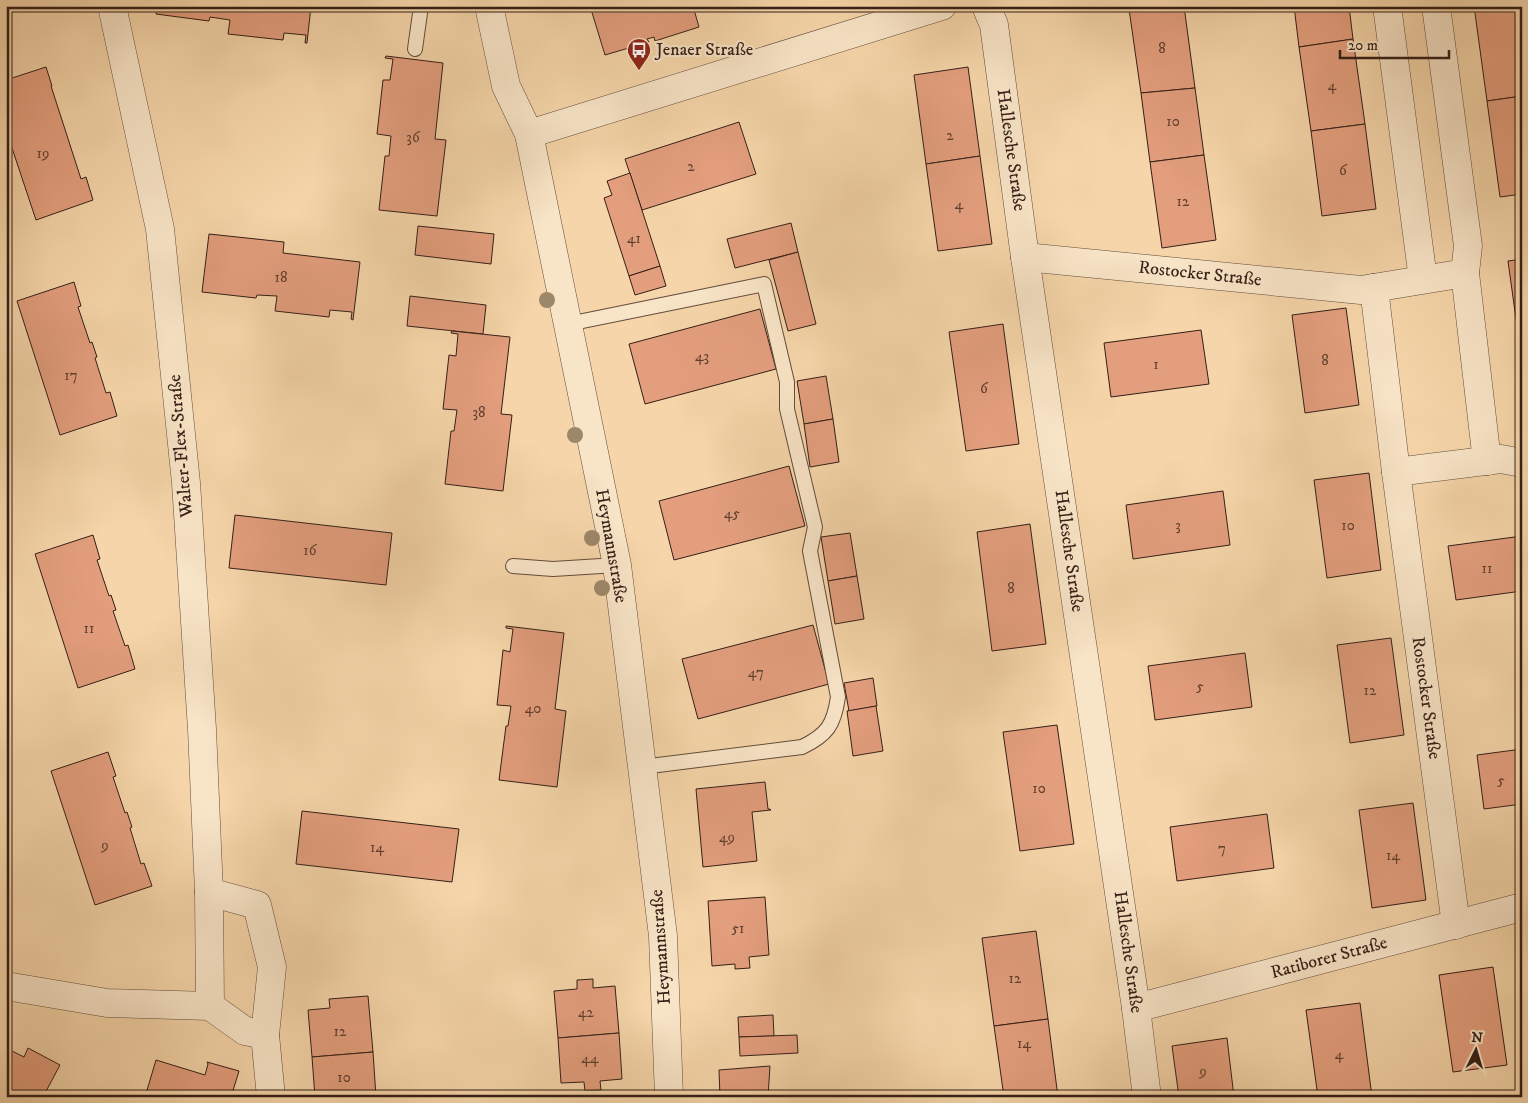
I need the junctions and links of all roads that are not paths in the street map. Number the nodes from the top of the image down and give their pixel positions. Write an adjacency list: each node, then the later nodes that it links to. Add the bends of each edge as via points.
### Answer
1 (112, 6): 22 (street, Walter-Flex-Straße, via 160,229 186,492)
2 (421, 6): 9 (lane)
3 (489, 6): 10 (street, Heymannstraße, via 506,86)
4 (942, 6): 8 (street)
5 (986, 6): 11 (street, Hallesche Straße, via 994,25)
6 (1387, 6): 13 (street)
7 (1436, 6): 12 (street, via 1468,246)
8 (894, 13): 10 (street)
9 (415, 49)
10 (529, 134): 15 (street, Heymannstraße)
11 (1025, 257): 14 (street, Rostocker Straße, via 1361,290); 27 (street, Hallesche Straße)
12 (1465, 273): 13 (street, Rostocker Straße); 16 (street)
13 (1423, 279): 14 (street, Rostocker Straße)
14 (1374, 288): 18 (street, Rostocker Straße)
15 (568, 324): 19 (street, Heymannstraße); 21 (lane, via 764,284 788,382 787,409 815,527 810,551 838,696 836,713 826,731 802,747)
16 (1487, 460): 17 (street); 18 (street)
17 (1522, 463)
18 (1396, 472): 24 (street, Rostocker Straße)
19 (617, 565): 20 (lane, via 553,569); 21 (street, Heymannstraße)
20 (513, 566)
21 (642, 767): 30 (street, Heymannstraße, via 662,936)
22 (209, 892): 26 (street, Walter-Flex-Straße); 28 (street, via 257,904 272,967)
23 (1522, 907): 24 (street, Ratiborer Straße)
24 (1456, 925): 27 (street, Ratiborer Straße)
25 (6, 986): 26 (street, via 107,1003)
26 (210, 1006): 28 (street, via 245,1031)
27 (1136, 1008): 31 (street, Hallesche Straße)
28 (265, 1035): 29 (street)
29 (271, 1097)
30 (668, 1097)
31 (1147, 1097)

